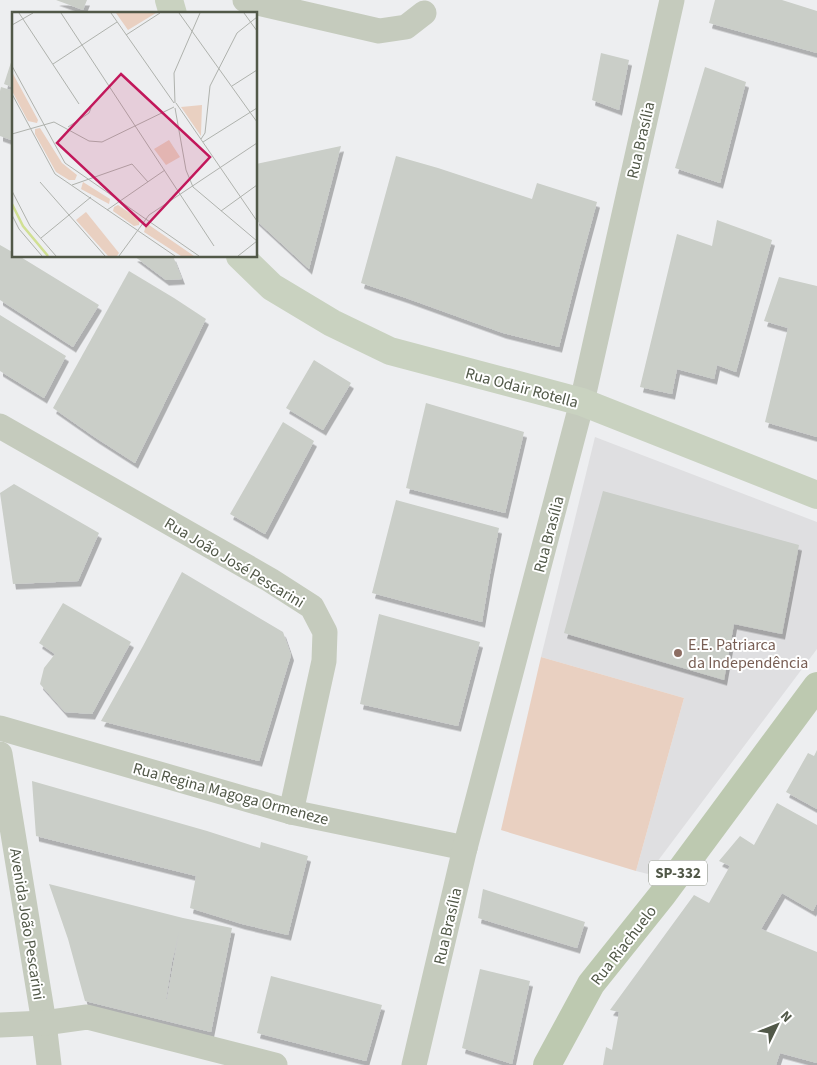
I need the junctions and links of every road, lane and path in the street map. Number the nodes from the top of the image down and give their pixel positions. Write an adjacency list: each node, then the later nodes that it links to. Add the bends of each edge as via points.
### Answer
1 (245, 0): 3 (street, via 379,31 406,28)
2 (672, 0): 5 (street, Rua Brasília)
3 (424, 13)
4 (242, 258): 5 (main road, Rua Odair Rotella, via 272,287 332,323 390,351)
5 (582, 402): 7 (main road, Rua Odair Rotella); 12 (street, Rua Brasília)
6 (0, 426): 11 (street, Rua João José Pescarini, via 312,607 325,632 324,661)
7 (817, 495)
8 (817, 686): 18 (main road, Rua Riachuelo / SP-332, via 663,894 591,984)
9 (0, 728): 11 (street, Rua Regina Magoga Ormeneze)
10 (0, 754): 13 (street, Avenida João Pescarini)
11 (291, 812): 12 (street, Rua Regina Magoga Ormeneze)
12 (465, 848): 17 (street, Rua Brasília)
13 (44, 1023): 14 (street); 15 (street, Avenida João Pescarini); 16 (street, via 87,1017)
14 (0, 1026)
15 (49, 1065)
16 (275, 1065)
17 (414, 1065)
18 (547, 1065)

